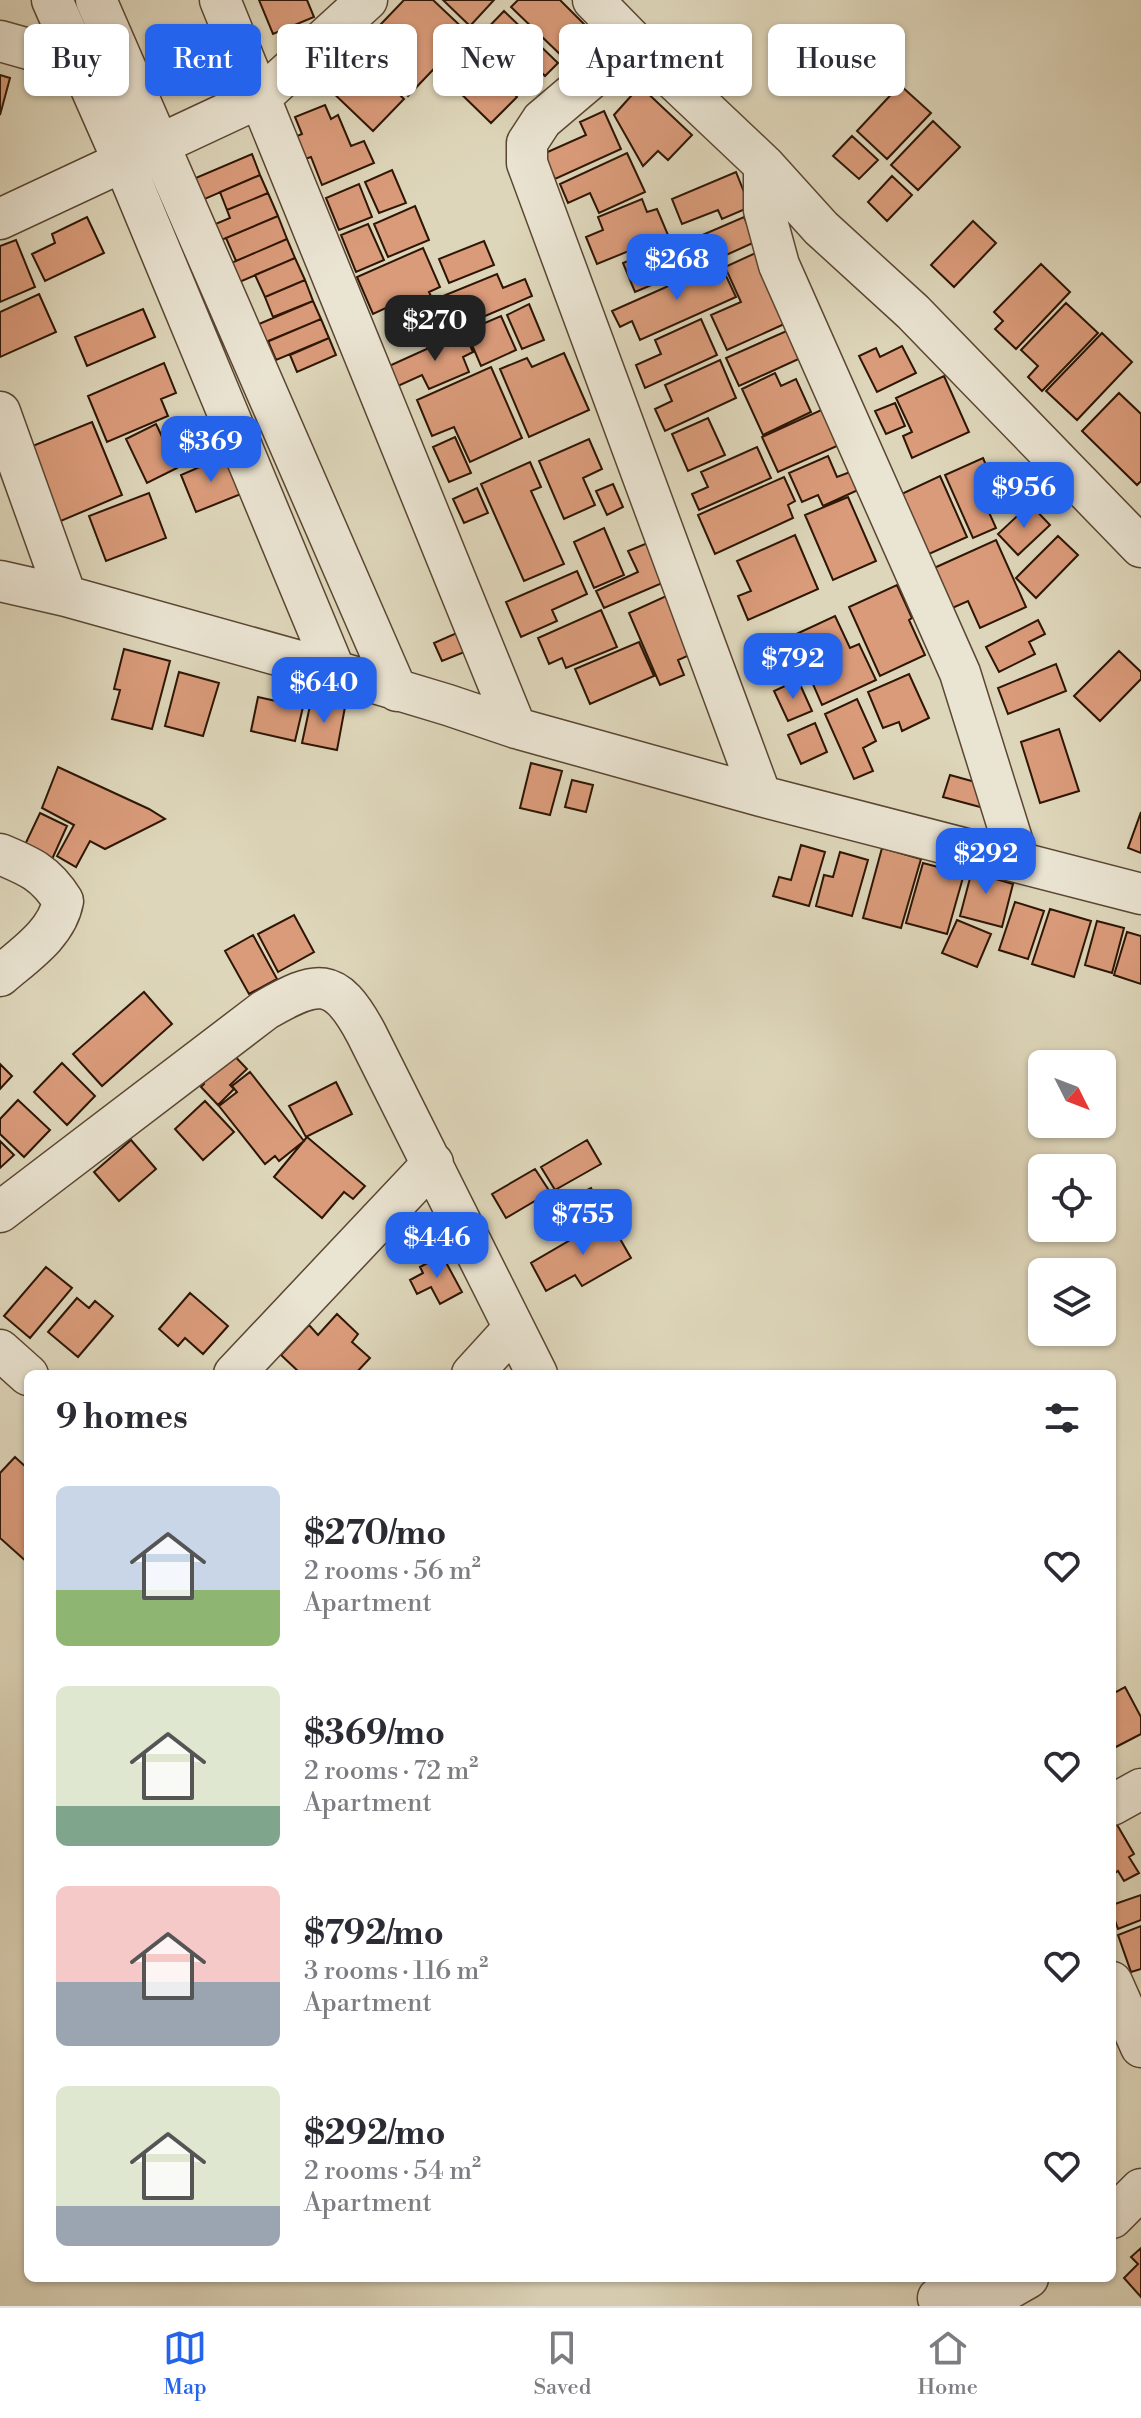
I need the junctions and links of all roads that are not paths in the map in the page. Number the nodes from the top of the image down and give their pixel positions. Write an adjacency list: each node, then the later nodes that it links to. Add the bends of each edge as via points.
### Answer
1 (52, 0): 6 (street)
2 (96, 0): 14 (street)
3 (220, 0): 13 (street)
4 (367, 0): 13 (street)
5 (593, 0): 7 (street)
6 (63, 24)
7 (616, 24)
8 (0, 41): 9 (street)
9 (24, 48)
10 (103, 96): 14 (street)
11 (570, 96): 24 (street, via 542,120 527,143 527,163)
12 (691, 96): 15 (street)
13 (261, 97): 14 (street); 23 (street)
14 (141, 154): 16 (street); 21 (street); 22 (street)
15 (764, 165): 18 (street); 26 (street, via 764,210 779,265 960,673)
16 (0, 219)
17 (0, 412): 20 (street)
18 (1141, 547)
19 (0, 581): 20 (street)
20 (66, 596): 21 (street)
21 (335, 671): 22 (street)
22 (397, 691): 23 (street)
23 (516, 728): 24 (street)
24 (761, 796): 26 (street)
25 (0, 854): 28 (street, via 33,867 63,901 61,914 40,941)
26 (1019, 862): 27 (street)
27 (1141, 894)
28 (0, 976)
29 (433, 1163): 30 (street, via 354,1010 342,997 320,988 298,991 265,1010); 31 (street); 33 (street)
30 (0, 1212)
31 (514, 1328): 34 (street); 35 (street)
32 (0, 1350): 36 (street)
33 (238, 1370)
34 (476, 1370)
35 (535, 1370)
36 (24, 1371)
37 (1141, 1789): 38 (street)
38 (1116, 1803)
39 (1116, 1991): 40 (street)
40 (1141, 2047)
41 (1141, 2189): 42 (street)
42 (1116, 2214)
43 (1021, 2282): 44 (street, via 1000,2294)
44 (937, 2294)

